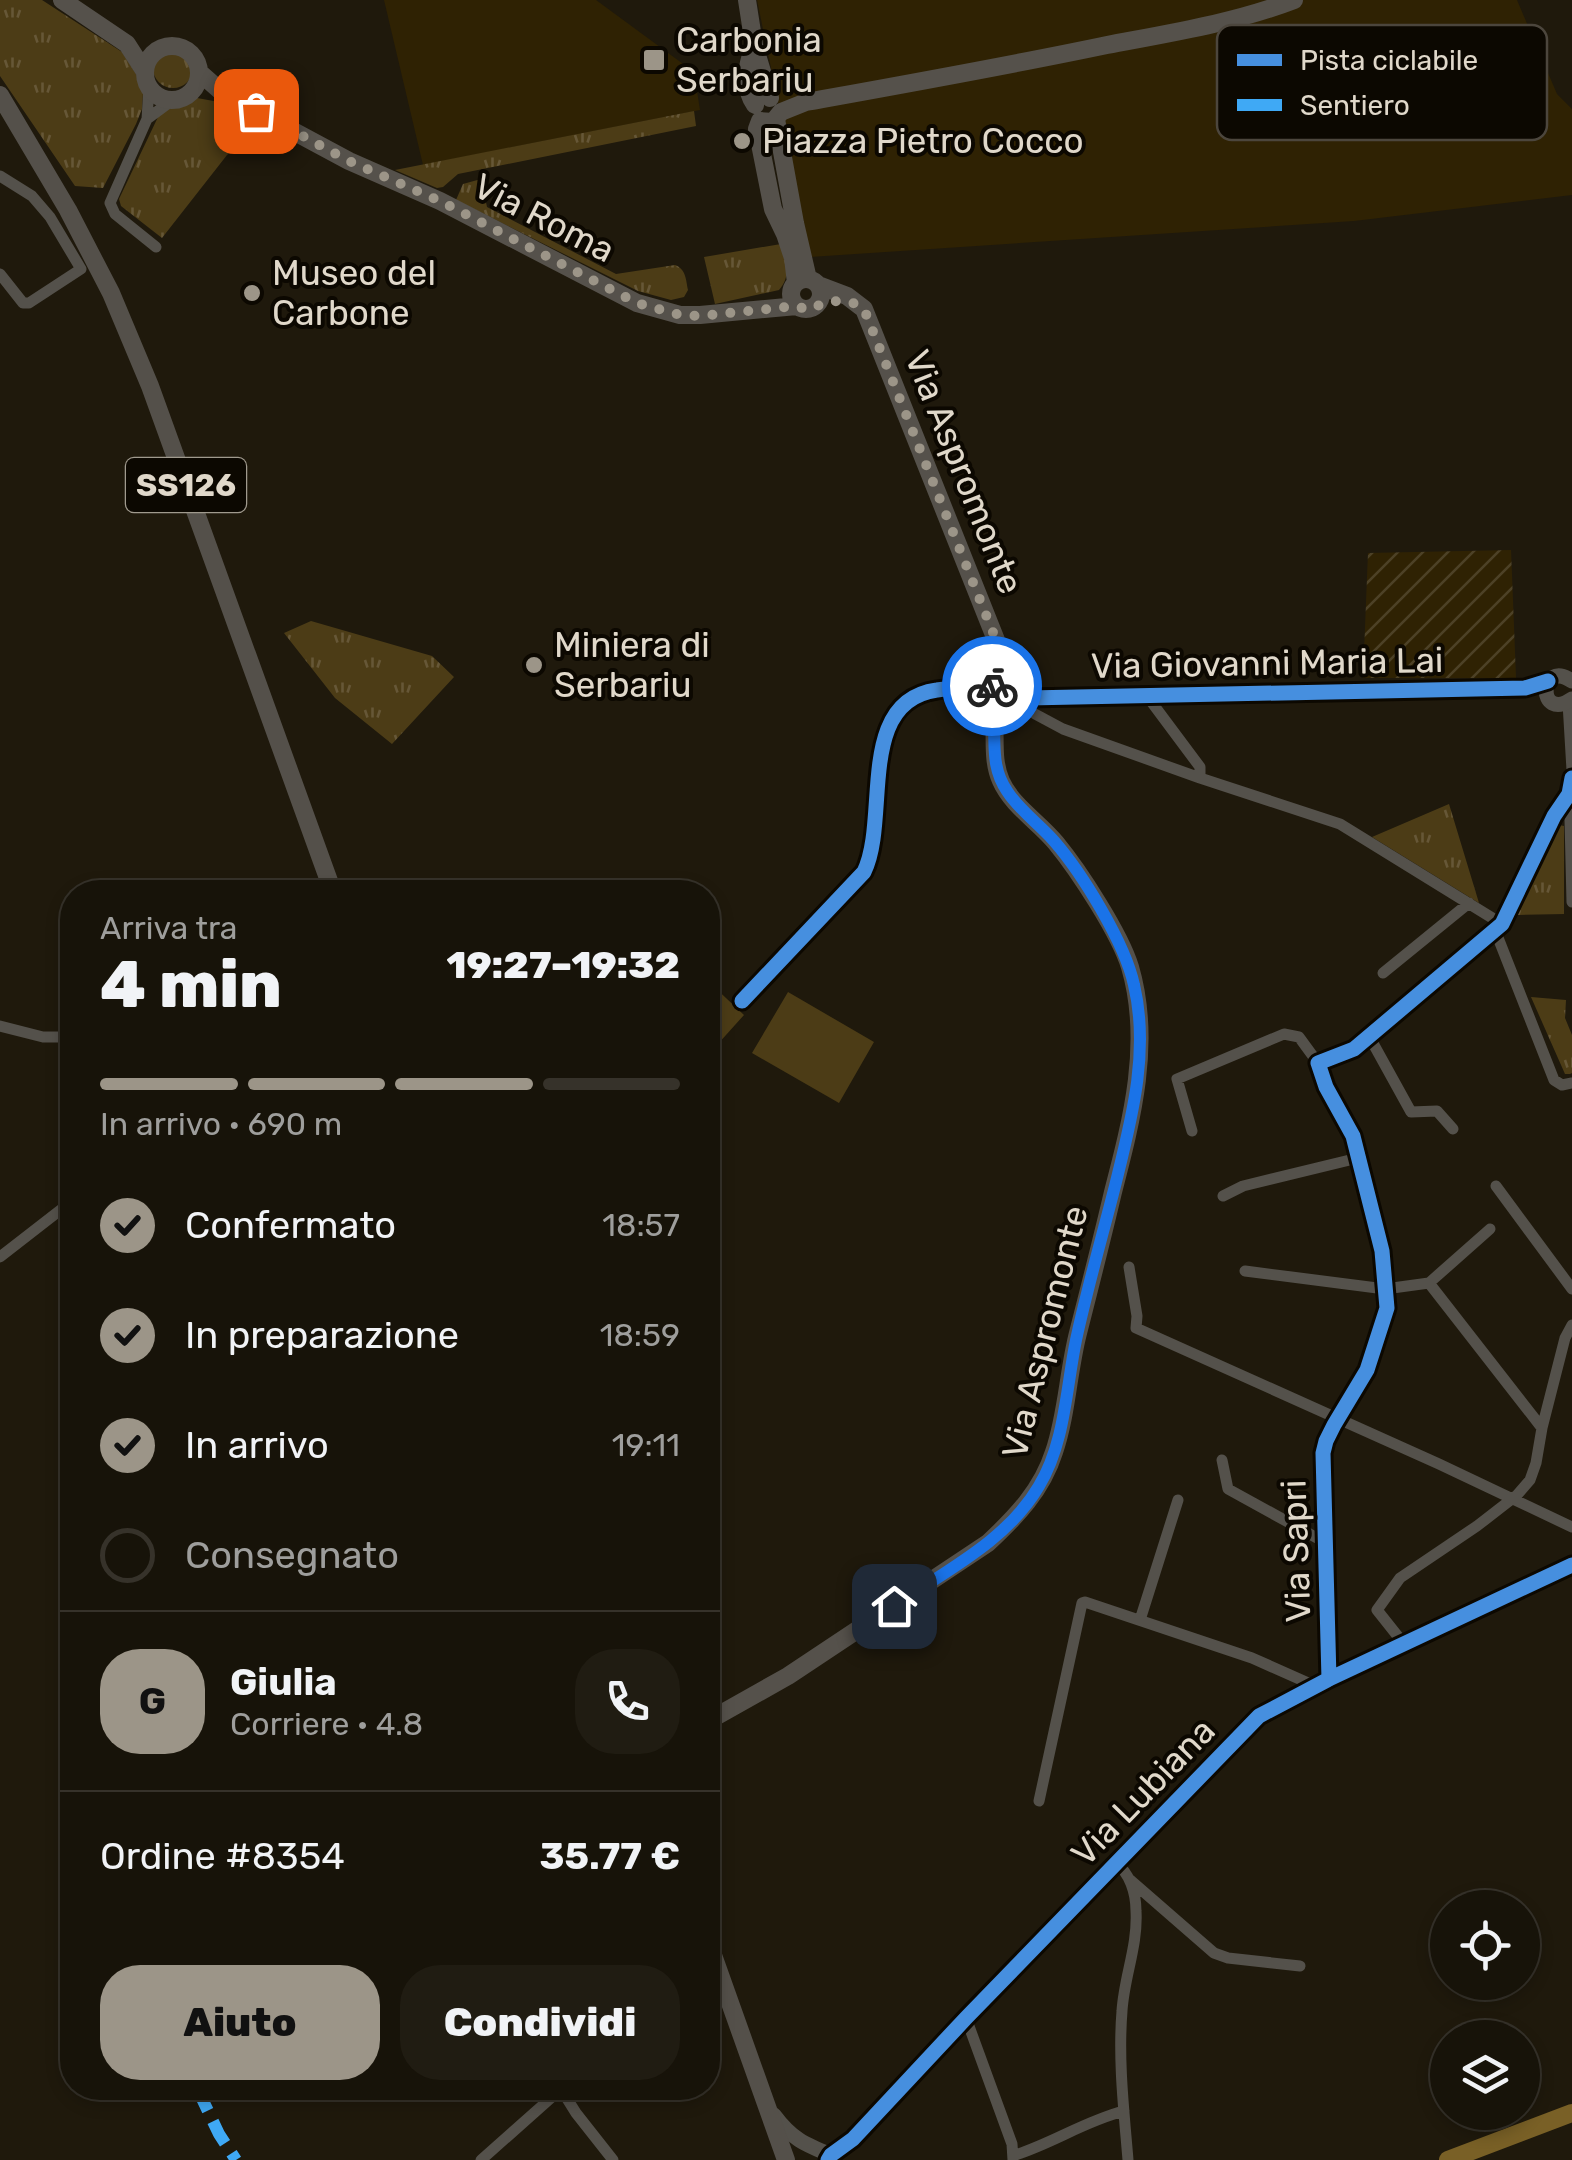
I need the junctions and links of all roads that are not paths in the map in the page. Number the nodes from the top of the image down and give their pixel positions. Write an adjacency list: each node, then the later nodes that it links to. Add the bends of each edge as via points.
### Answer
1 (62, 0): 4 (main road)
2 (747, 0): 11 (main road)
3 (1294, 0): 11 (main road, via 1189,30)
4 (128, 44): 5 (main road); 7 (main road)
5 (160, 49): 6 (main road, via 188,51); 7 (main road, via 151,56)
6 (199, 72): 8 (main road, Via Roma); 10 (main road)
7 (147, 79): 10 (main road, via 160,96); 12 (street)
8 (224, 94): 10 (main road, Via Roma); 18 (main road, Via Roma, via 637,303 680,315 734,313)
9 (0, 95): 13 (main road, SS126)
10 (180, 97): 12 (street)
11 (769, 110): 18 (main road)
12 (147, 118): 16 (street, via 110,203)
13 (45, 169): 15 (street); 30 (main road, SS126, via 111,293 150,386)
14 (0, 176): 15 (street)
15 (32, 196): 17 (street, via 81,269 29,303)
16 (156, 246)
17 (0, 274)
18 (805, 291): 20 (main road, Via Aspromonte, via 847,296 864,309 1000,650)
19 (1572, 681): 22 (street, Via Giovanni Maria Lai, via 1555,676)
20 (1002, 696): 21 (street, Via Giovanni Maria Lai); 35 (street, via 932,690 894,715 864,872); 66 (main road, Via Aspromonte, via 994,756 1000,780 1057,844 1122,946 1139,1010 1133,1111 1054,1452 1039,1486 988,1543)
21 (1150, 696): 22 (street, Via Giovanni Maria Lai, via 1525,688); 25 (street, via 1200,767)
22 (1559, 697): 24 (street)
23 (1035, 714): 25 (street)
24 (1572, 770)
25 (1200, 778): 32 (street, via 1340,824)
26 (1572, 778): 27 (street)
27 (1571, 799): 28 (street); 29 (street)
28 (1554, 816): 29 (street); 33 (street)
29 (1571, 816): 31 (street)
30 (329, 880)
31 (1572, 902)
32 (1469, 903): 33 (street); 34 (street)
33 (1499, 927): 37 (street); 40 (street, via 1554,1080)
34 (1383, 973)
35 (742, 1001)
36 (0, 1026): 38 (street)
37 (1369, 1036): 39 (street); 41 (street, via 1411,1112 1437,1111)
38 (60, 1037)
39 (1318, 1062): 42 (street, Via Sapri, via 1299,1037 1284,1034 1177,1079); 43 (street, Via Sapri)
40 (1572, 1083)
41 (1453, 1129)
42 (1192, 1131)
43 (1358, 1158): 45 (street); 52 (street, Via Sapri)
44 (1496, 1186): 53 (street)
45 (1222, 1196)
46 (60, 1210): 48 (street)
47 (1490, 1229): 51 (street)
48 (0, 1257)
49 (1129, 1267): 55 (street, via 1136,1328)
50 (1245, 1271): 52 (street)
51 (1429, 1283): 52 (street); 56 (street)
52 (1386, 1289): 55 (street, Via Sapri, via 1387,1308 1366,1370)
53 (1572, 1289)
54 (1572, 1325): 56 (street)
55 (1338, 1420): 59 (street); 61 (street, Via Sapri, via 1323,1452)
56 (1542, 1428): 59 (street, via 1530,1480)
57 (1222, 1460): 61 (street, Via Sapri, via 1228,1489)
58 (1178, 1500): 63 (street)
59 (1510, 1500): 60 (street); 64 (street, via 1400,1578 1377,1610)
60 (1572, 1528)
61 (1326, 1543): 65 (street, Via Sapri)
62 (1572, 1565): 64 (street, Via Lubiana)
63 (1140, 1620): 65 (street); 67 (street, via 1082,1603)
64 (1404, 1644): 65 (street, Via Lubiana)
65 (1322, 1682): 68 (street, Via Lubiana, via 1259,1716)
66 (720, 1714)
67 (1039, 1802)
68 (1115, 1863): 69 (street); 72 (street, Via Lubiana)
69 (1130, 1879): 70 (street, via 1214,1952); 76 (street, via 1136,1908 1122,2008)
70 (1300, 1966)
71 (720, 1974): 75 (main road)
72 (966, 2018): 78 (street, Via Lubiana); 79 (street)
73 (549, 2100): 80 (street)
74 (568, 2100): 81 (street)
75 (766, 2104): 77 (main road); 78 (street, Via Lubiana, via 800,2143)
76 (1124, 2110): 79 (street); 82 (street)
77 (783, 2157)
78 (830, 2158)
79 (1014, 2158)
80 (481, 2160)
81 (614, 2160)
82 (1128, 2160)

